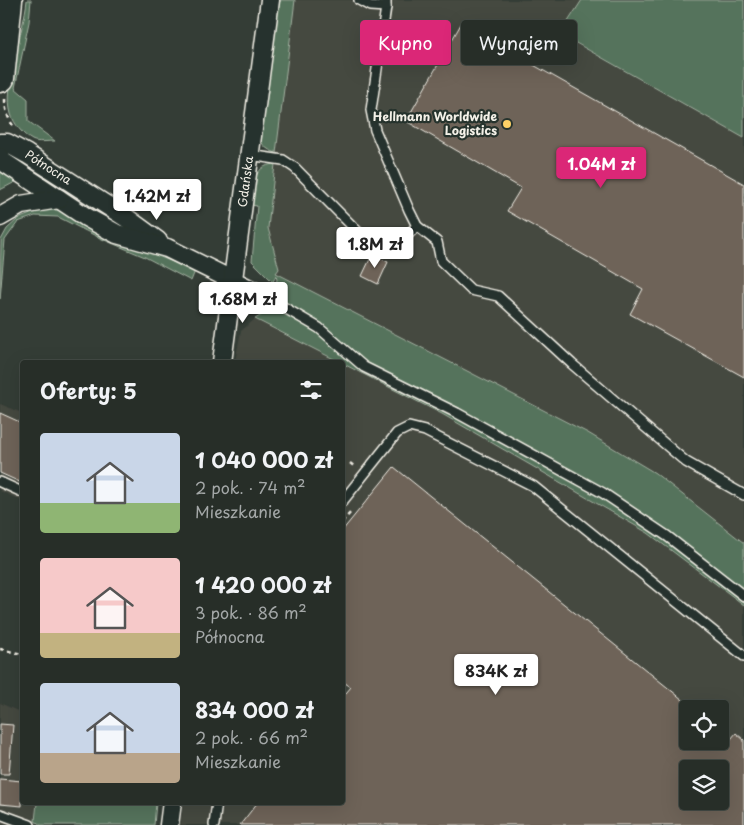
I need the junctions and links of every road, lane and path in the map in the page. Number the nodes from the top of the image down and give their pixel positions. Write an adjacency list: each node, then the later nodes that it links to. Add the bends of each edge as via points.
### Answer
1 (8, 0): 5 (main road)
2 (270, 0): 7 (street, Gdańska)
3 (359, 0): 4 (lane, via 370,6)
4 (386, 4): 11 (lane, via 371,110 375,130)
5 (0, 78)
6 (0, 144): 12 (street, Północna, via 8,143 27,154)
7 (248, 156): 11 (lane, via 283,160 295,168 366,240 379,247 391,247); 13 (street, Gdańska)
8 (0, 158): 9 (street, Północna)
9 (59, 199): 10 (street, via 21,205); 12 (street, Północna, via 117,234)
10 (0, 217)
11 (417, 226): 18 (lane, via 437,242 441,261 471,290 498,296 686,462)
12 (167, 248): 13 (street, Północna)
13 (232, 280): 14 (street, Północna); 15 (street, Gdańska)
14 (264, 302): 20 (lane, via 319,328 364,367 603,493 667,536)
15 (222, 360)
16 (0, 482): 17 (lane)
17 (20, 491)
18 (744, 495)
19 (345, 498): 23 (lane, via 397,433 409,427 425,431 533,486)
20 (744, 596)
21 (0, 650): 22 (path)
22 (20, 654)
23 (744, 656)
24 (172, 805): 28 (street)
25 (217, 805): 29 (lane)
26 (0, 814): 27 (lane)
27 (30, 825)
28 (169, 825)
29 (214, 825)

